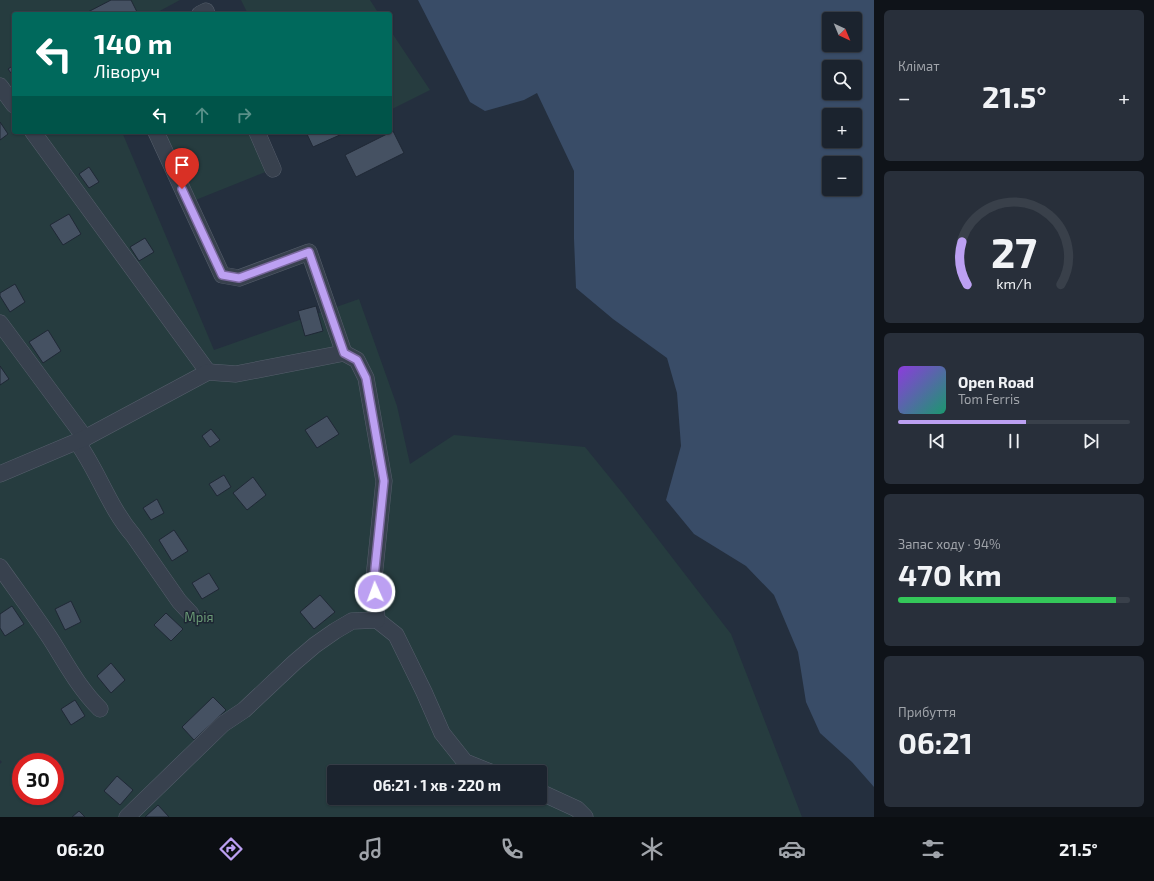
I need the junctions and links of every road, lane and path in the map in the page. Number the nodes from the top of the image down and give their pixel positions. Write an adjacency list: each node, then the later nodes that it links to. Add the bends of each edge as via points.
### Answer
1 (0, 86): 2 (street)
2 (12, 102)
3 (34, 134): 9 (street)
4 (157, 134): 8 (street, via 222,275 239,278 309,252)
5 (258, 134): 6 (street)
6 (273, 169)
7 (0, 323): 10 (street)
8 (344, 353): 9 (street, via 236,374); 14 (street, via 357,360 366,378 384,481 374,578)
9 (208, 372): 10 (street)
10 (81, 440): 11 (street); 13 (street, via 114,508 179,601)
11 (0, 474)
12 (0, 567): 15 (street, via 50,637 72,674)
13 (191, 614)
14 (377, 620): 16 (street, via 396,635 442,733 465,762); 18 (street, via 352,621 315,645 244,710 223,724)
15 (100, 708)
16 (472, 765)
17 (547, 795): 19 (street, via 577,809)
18 (127, 817)
19 (584, 817)

